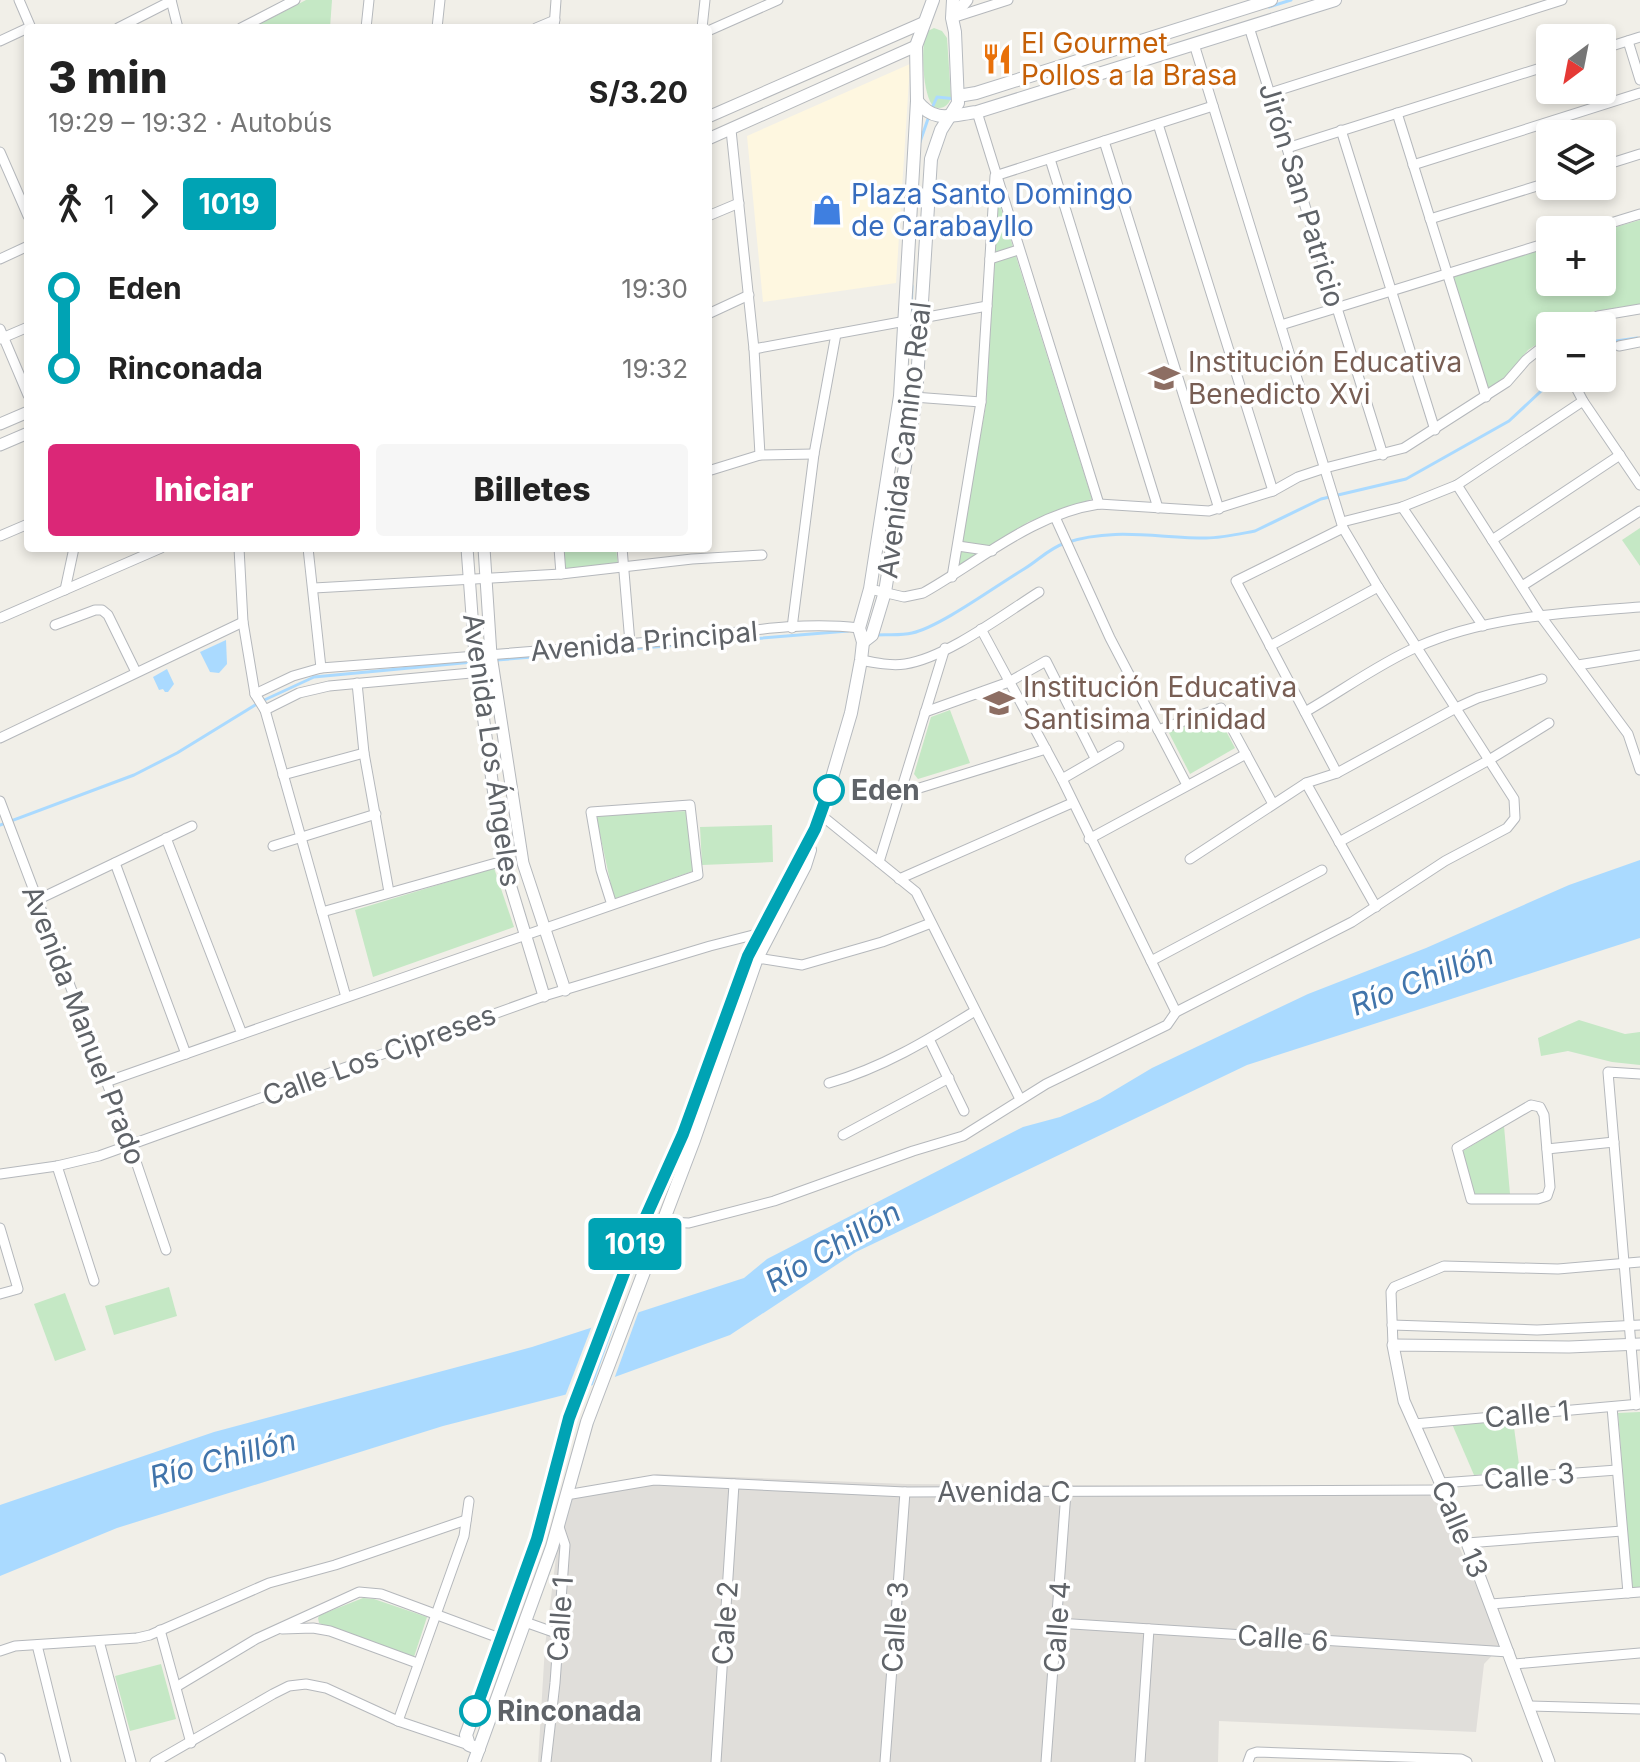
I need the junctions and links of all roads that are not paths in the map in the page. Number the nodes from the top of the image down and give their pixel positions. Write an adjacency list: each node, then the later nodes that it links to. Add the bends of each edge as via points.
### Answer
1 (19, 0): 18 (street)
2 (295, 0): 21 (street)
3 (369, 0): 22 (street)
4 (440, 0): 23 (street)
5 (556, 0): 24 (street)
6 (705, 0): 25 (street)
7 (778, 0): 27 (street)
8 (933, 0): 17 (main road, Avenida Camino Real)
9 (953, 0): 16 (main road, Avenida Camino Real)
10 (967, 0): 16 (street)
11 (1008, 0): 16 (street)
12 (1271, 0): 39 (main road)
13 (1335, 0): 26 (main road)
14 (1562, 0): 37 (street)
15 (171, 1): 19 (street); 20 (street)
16 (952, 18): 17 (main road); 39 (main road, Avenida Camino Real)
17 (925, 22): 34 (main road, Avenida Camino Real); 44 (street)
18 (30, 24)
19 (126, 24)
20 (177, 24)
21 (249, 24)
22 (366, 24)
23 (437, 24)
24 (554, 24)
25 (702, 24)
26 (1249, 27): 32 (main road); 37 (street, Jirón San Patricio)
27 (712, 29)
28 (24, 30): 30 (street)
29 (1640, 37): 31 (street)
30 (0, 41)
31 (1628, 41): 33 (street); 36 (street)
32 (1194, 44): 41 (street); 42 (main road)
33 (1616, 45)
34 (916, 46): 40 (main road, Avenida Camino Real); 47 (street)
35 (1536, 69): 43 (street)
36 (1640, 80)
37 (1270, 93): 51 (street, Jirón San Patricio)
38 (1640, 93): 56 (street)
39 (958, 96): 45 (main road, Avenida Camino Real)
40 (917, 101): 45 (main road, via 933,116); 79 (main road, Avenida Camino Real)
41 (1213, 106): 46 (street); 80 (street)
42 (977, 112): 45 (main road); 57 (street)
43 (1397, 113): 48 (street); 56 (street)
44 (712, 115)
45 (952, 115): 78 (main road, Avenida Camino Real, via 931,159)
46 (1158, 124): 50 (street); 108 (street)
47 (731, 130): 49 (street); 59 (street)
48 (1341, 130): 51 (street); 71 (street)
49 (712, 137)
50 (1104, 141): 54 (street); 112 (street)
51 (1287, 148): 74 (street, Jirón San Patricio)
52 (0, 152): 60 (street)
53 (1640, 154): 55 (street)
54 (1050, 159): 57 (street); 111 (street)
55 (1616, 162)
56 (1413, 165): 63 (street)
57 (995, 176): 67 (street); 69 (street)
58 (1536, 186): 63 (street)
59 (739, 203): 61 (street); 72 (street)
60 (24, 207)
61 (712, 214)
62 (1640, 214): 64 (street)
63 (1430, 219): 70 (street)
64 (1616, 221)
65 (1536, 246): 70 (street)
66 (24, 248): 68 (street)
67 (1018, 250): 69 (street); 109 (street)
68 (0, 259)
69 (990, 259): 73 (street)
70 (1447, 274): 71 (street); 92 (street)
71 (1392, 291): 74 (street); 97 (street)
72 (749, 295): 76 (street); 86 (street)
73 (987, 306): 78 (street); 94 (street)
74 (1337, 308): 80 (street); 102 (street, Jirón San Patricio)
75 (1640, 309): 77 (street)
76 (712, 312)
77 (1616, 313)
78 (921, 318): 79 (street); 91 (main road, Avenida Camino Real)
79 (905, 321): 82 (street); 90 (main road, Avenida Camino Real)
80 (1281, 325): 104 (street)
81 (24, 328): 83 (street)
82 (836, 334): 86 (street); 100 (street)
83 (1, 335): 88 (street)
84 (1640, 342): 85 (street)
85 (1619, 346)
86 (754, 349): 101 (street)
87 (1536, 352): 92 (street)
88 (24, 386)
89 (1578, 392): 93 (street)
90 (900, 396): 91 (street); 139 (main road, Avenida Camino Real)
91 (916, 397): 94 (street); 141 (main road, Avenida Camino Real)
92 (1486, 397): 97 (street)
93 (1583, 401): 103 (street); 106 (street)
94 (981, 402): 119 (street)
95 (24, 414): 96 (street)
96 (0, 424)
97 (1435, 430): 102 (street)
98 (24, 435): 99 (street)
99 (0, 445)
100 (814, 454): 101 (street); 149 (street)
101 (760, 455): 105 (street)
102 (1383, 455): 104 (street)
103 (1620, 455): 107 (street); 118 (street)
104 (1325, 468): 108 (street); 115 (street)
105 (712, 470)
106 (1457, 485): 110 (street); 118 (street)
107 (1640, 485)
108 (1273, 491): 112 (street)
109 (1099, 504): 111 (street); 114 (street)
110 (1402, 507): 115 (street); 148 (street)
111 (1158, 508): 112 (street)
112 (1219, 509)
113 (1640, 511): 136 (street)
114 (1055, 517): 120 (street); 175 (street)
115 (1343, 525): 137 (street); 154 (street, via 1236,581)
116 (24, 526): 117 (street)
117 (0, 536)
118 (1492, 540): 136 (street)
119 (958, 546): 120 (street); 133 (street)
120 (992, 551): 133 (street)
121 (73, 552): 140 (street)
122 (152, 552): 140 (street)
123 (239, 552): 146 (street)
124 (309, 552): 138 (street)
125 (467, 552): 135 (street, Avenida Los Ángeles)
126 (484, 552): 134 (street, Avenida Los Ángeles)
127 (559, 552): 132 (street)
128 (622, 552): 131 (street)
129 (691, 553): 130 (street); 131 (street)
130 (762, 555)
131 (624, 567): 132 (street); 153 (street)
132 (561, 574): 134 (street)
133 (952, 577): 141 (street, via 913,596)
134 (486, 578): 135 (street); 157 (street, Avenida Los Ángeles)
135 (469, 579): 138 (street); 159 (street, Avenida Los Ángeles)
136 (1522, 586): 144 (street)
137 (1378, 587): 154 (street); 155 (street)
138 (314, 588): 162 (street)
139 (870, 589): 141 (street); 150 (main road, Avenida Camino Real)
140 (65, 590): 145 (street)
141 (885, 592): 152 (main road, Avenida Camino Real, via 872,635)
142 (1039, 592): 151 (street)
143 (1640, 607): 144 (street)
144 (1540, 615): 148 (street); 161 (street)
145 (0, 618)
146 (243, 622): 164 (street); 169 (street)
147 (55, 625): 164 (street, via 102,610)
148 (1483, 626): 155 (street)
149 (792, 628): 150 (street, Avenida Principal); 153 (street, Avenida Principal)
150 (859, 628): 152 (main road, Avenida Camino Real)
151 (981, 629): 156 (street); 167 (street)
152 (863, 642): 160 (main road, Avenida Camino Real)
153 (630, 643): 157 (street, Avenida Principal)
154 (1270, 646): 173 (street)
155 (1417, 647): 170 (street); 173 (street)
156 (945, 648): 160 (street, via 907,664); 172 (street)
157 (491, 655): 159 (street, Avenida Principal); 163 (street, Avenida Los Ángeles)
158 (1640, 655): 161 (street)
159 (475, 656): 162 (street, Avenida Principal); 165 (street, Avenida Los Ángeles)
160 (861, 660): 194 (main road, Avenida Camino Real)
161 (1578, 665): 183 (street, via 1628,734)
162 (321, 668): 169 (street, Avenida Principal)
163 (493, 671): 165 (street, Avenida Principal); 215 (street, Avenida Los Ángeles, via 523,863)
164 (136, 672): 176 (street)
165 (477, 672): 168 (street, Avenida Principal); 204 (street, Avenida Los Ángeles)
166 (1542, 679): 170 (street)
167 (1009, 682): 172 (street); 178 (street); 181 (street, via 1046,661)
168 (357, 683): 171 (street, Avenida Principal, via 299,693); 179 (street)
169 (255, 694): 171 (street)
170 (1456, 708): 182 (street); 184 (street)
171 (265, 710): 185 (street)
172 (925, 712): 189 (street)
173 (1305, 712): 184 (street)
174 (1549, 723): 182 (street)
175 (1158, 730): 180 (street, via 1221,708); 188 (street)
176 (0, 738)
177 (1119, 746): 181 (street)
178 (1046, 749): 186 (street); 189 (street)
179 (364, 753): 185 (street); 193 (street)
180 (1246, 754): 188 (street); 192 (street)
181 (1095, 758): 186 (street)
182 (1489, 760): 201 (street); 212 (street, via 1514,799 1511,825)
183 (1640, 770)
184 (1337, 773): 187 (street)
185 (283, 775): 199 (street)
186 (1062, 779): 191 (street)
187 (1306, 783): 192 (street); 201 (street)
188 (1187, 785): 200 (street)
189 (900, 794): 205 (street)
190 (0, 801): 195 (street, Avenida Manuel Prado)
191 (1072, 803): 200 (street); 208 (street)
192 (1273, 804): 203 (street)
193 (376, 814): 199 (street); 209 (street)
194 (821, 815): 197 (main road, Avenida Camino Real); 205 (street)
195 (3, 817): 210 (street, Avenida Manuel Prado)
196 (192, 826): 198 (street)
197 (815, 829): 217 (main road, Avenida Camino Real); 218 (main road, Avenida Camino Real, via 805,866)
198 (166, 838): 206 (street); 225 (street)
199 (301, 838): 202 (street); 213 (street)
200 (1089, 839): 219 (street)
201 (1339, 842): 212 (street)
202 (273, 846)
203 (1190, 859)
204 (503, 861): 209 (street); 216 (street, Avenida Los Ángeles)
205 (879, 862): 208 (street)
206 (115, 863): 210 (street); 227 (street)
207 (1322, 870): 219 (street)
208 (899, 879): 214 (street, via 916,892)
209 (389, 892): 213 (street)
210 (37, 900): 230 (street, Avenida Manuel Prado)
211 (612, 905): 211 (street, via 591,812 690,805 698,875); 215 (street)
212 (1376, 907): 224 (street)
213 (322, 912): 222 (street)
214 (931, 923): 218 (street, via 802,965); 223 (street)
215 (544, 929): 216 (street); 220 (street, Avenida Los Ángeles)
216 (525, 934): 221 (street, Avenida Los Ángeles); 222 (street)
217 (757, 934): 220 (street, Calle Los Cipreses); 275 (main road, Avenida Camino Real, via 569,1418 537,1539)
218 (757, 958): 240 (main road, Avenida Camino Real)
219 (1151, 961): 224 (street)
220 (565, 990): 221 (street, Calle Los Cipreses)
221 (544, 996): 236 (street, Calle Los Cipreses)
222 (346, 997): 225 (street)
223 (975, 1011): 226 (street); 232 (street)
224 (1176, 1012): 232 (street, via 1167,1025)
225 (242, 1034): 227 (street)
226 (929, 1039): 229 (street); 231 (street, via 862,1074)
227 (186, 1054): 230 (street)
228 (1640, 1074): 235 (street, via 1608,1072)
229 (949, 1078): 233 (street); 234 (street)
230 (106, 1082): 236 (street, Avenida Manuel Prado)
231 (829, 1083)
232 (1020, 1099): 240 (street, via 963,1136 808,1191)
233 (964, 1111)
234 (843, 1135)
235 (1614, 1142): 237 (street); 244 (street)
236 (130, 1144): 238 (street, Calle Los Cipreses); 242 (street, Avenida Manuel Prado)
237 (1547, 1149): 237 (street, via 1544,1115 1531,1105 1459,1147 1469,1197 1547,1196)
238 (57, 1166): 239 (street, Calle Los Cipreses); 245 (street)
239 (0, 1174)
240 (662, 1226): 259 (main road, Avenida Camino Real, via 587,1422)
241 (1, 1231): 246 (street, via 18,1289)
242 (166, 1250)
243 (1640, 1262): 244 (street)
244 (1624, 1264): 247 (street, Calle 13, via 1558,1269 1444,1266 1398,1284 1391,1292); 248 (street)
245 (94, 1281)
246 (0, 1294)
247 (1392, 1325): 248 (street, via 1537,1330); 249 (street, Calle 13)
248 (1635, 1326): 250 (street)
249 (1393, 1345): 250 (street); 253 (street, Calle 13)
250 (1636, 1345): 251 (street)
251 (1638, 1405): 252 (street, Calle 1)
252 (1612, 1407): 253 (street, Calle 1); 254 (street)
253 (1414, 1424): 256 (street, Calle 13)
254 (1617, 1470): 256 (street, Calle 3); 263 (street)
255 (734, 1484): 257 (street, Avenida C); 259 (street, Avenida C, via 654,1480); 296 (street, Cale 2)
256 (1442, 1487): 258 (street, Avenida C); 264 (street, Calle 13)
257 (905, 1492): 258 (street, Avenida C); 297 (street, Calle 3)
258 (1066, 1492): 270 (street, Calle 4)
259 (566, 1495): 262 (main road, Avenida Camino Real)
260 (469, 1501): 261 (street)
261 (466, 1520): 268 (street); 273 (street, via 269,1583)
262 (558, 1524): 269 (main road, Avenida Camino Real); 274 (street, Calle 1, via 565,1545)
263 (1622, 1531): 264 (street); 266 (street)
264 (1467, 1543): 267 (street, Calle 13)
265 (1640, 1592): 266 (street)
266 (1628, 1593): 267 (street)
267 (1491, 1604): 279 (street, Calle 13)
268 (434, 1614): 271 (street, via 381,1594 359,1592); 275 (street); 281 (street)
269 (525, 1622): 274 (street); 288 (main road, Avenida Camino Real)
270 (1057, 1623): 272 (street, Calle 6); 298 (street, Calle 4)
271 (277, 1629): 281 (street, via 330,1631); 283 (street)
272 (1149, 1629): 279 (street, Calle 6); 299 (street)
273 (160, 1630): 276 (street); 283 (street)
274 (559, 1634): 295 (street, Calle 1)
275 (502, 1639): 288 (main road, Avenida Camino Real, via 466,1735)
276 (99, 1641): 277 (street); 292 (street)
277 (37, 1645): 278 (street); 291 (street)
278 (0, 1651)
279 (1509, 1652): 282 (street, Calle 13)
280 (1640, 1653): 282 (street)
281 (417, 1663): 286 (street)
282 (1514, 1664): 284 (street, Calle 13)
283 (176, 1687): 287 (street)
284 (1530, 1706): 285 (street); 300 (street, Calle 13)
285 (1640, 1709)
286 (398, 1721): 287 (street, via 306,1684 289,1686); 288 (street)
287 (191, 1743): 293 (street)
288 (474, 1747): 294 (main road)
289 (1250, 1758): 290 (street)
290 (1466, 1761)
291 (66, 1762)
292 (131, 1762)
293 (155, 1762)
294 (474, 1762)
295 (546, 1762)
296 (716, 1762)
297 (885, 1762)
298 (1046, 1762)
299 (1140, 1762)
300 (1549, 1762)

